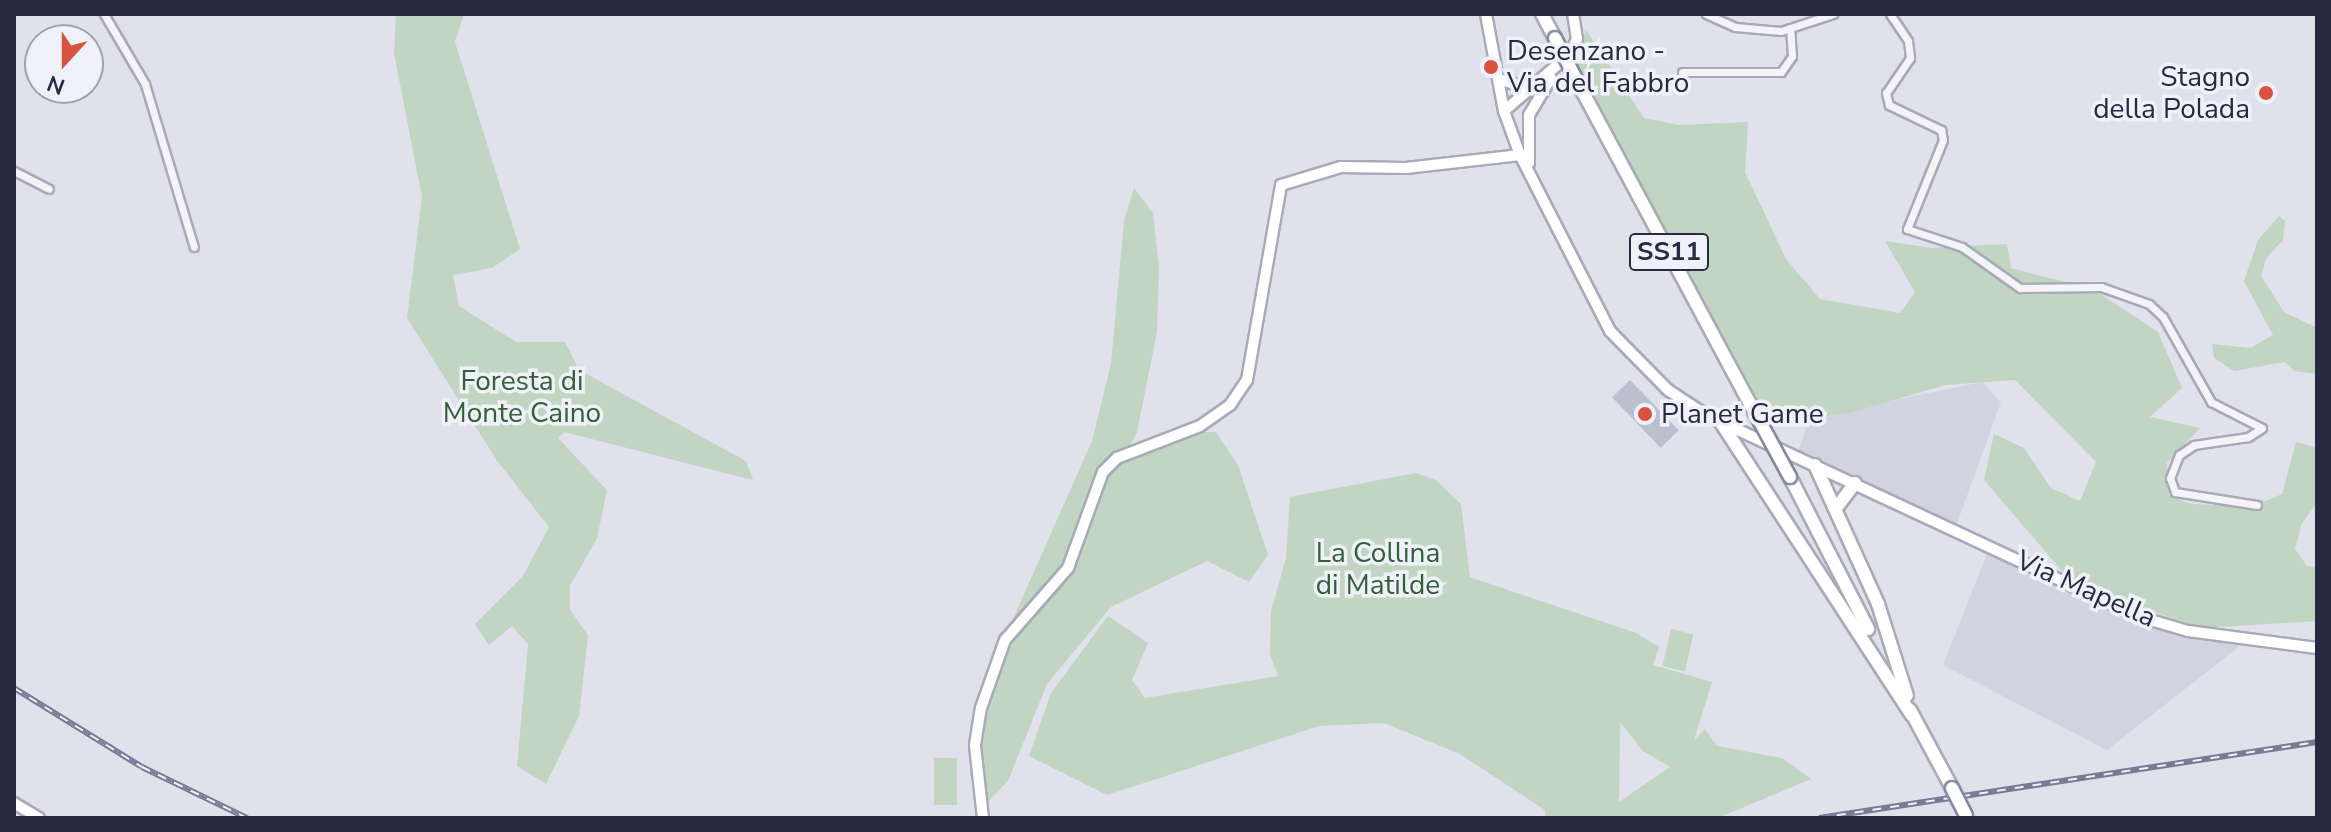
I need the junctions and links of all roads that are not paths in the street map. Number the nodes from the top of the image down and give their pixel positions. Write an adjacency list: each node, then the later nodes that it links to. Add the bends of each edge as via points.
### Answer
1 (104, 14): 19 (street, via 145,84)
2 (1486, 14): 11 (street)
3 (1542, 14): 26 (highway, SS11, bridge)
4 (1573, 14): 9 (street, via 1577,39)
5 (1706, 14): 8 (street, via 1735,27)
6 (1833, 14): 8 (street)
7 (1890, 14): 23 (street, via 1908,41 1910,58 1886,93 1889,105 1941,130 1943,140 1907,229 1962,247 2020,288 2101,287 2149,304 2163,317 2211,402 2262,428 2248,437 2194,445 2179,455 2170,478 2175,492)
8 (1790, 28): 10 (street, via 1792,56 1781,72)
9 (1556, 69): 12 (street); 13 (street)
10 (1682, 72)
11 (1499, 79): 12 (street); 14 (street)
12 (1529, 89): 14 (street)
13 (1533, 105): 14 (street); 17 (street, via 1525,133)
14 (1504, 111): 15 (street)
15 (1520, 155): 17 (street); 30 (street, via 1406,168 1341,167 1281,185 1247,380 1230,405 1200,426 1117,458 1103,472 1068,568 1005,640 981,708 975,745)
16 (14, 171): 18 (street)
17 (1532, 174): 20 (street, Via Mapella, via 1610,331 1668,390)
18 (49, 189)
19 (194, 247)
20 (1720, 421): 21 (street, Via Mapella); 26 (highway)
21 (1815, 465): 22 (street, Via Mapella); 24 (highway)
22 (1855, 483): 24 (highway); 25 (street, Via Mapella, via 2137,616 2188,631)
23 (2257, 505)
24 (1837, 507): 26 (highway, via 1878,604)
25 (2317, 648)
26 (1912, 715): 28 (highway, SS11, bridge)
27 (14, 803): 29 (street)
28 (1967, 817)
29 (39, 818)
30 (983, 818)

